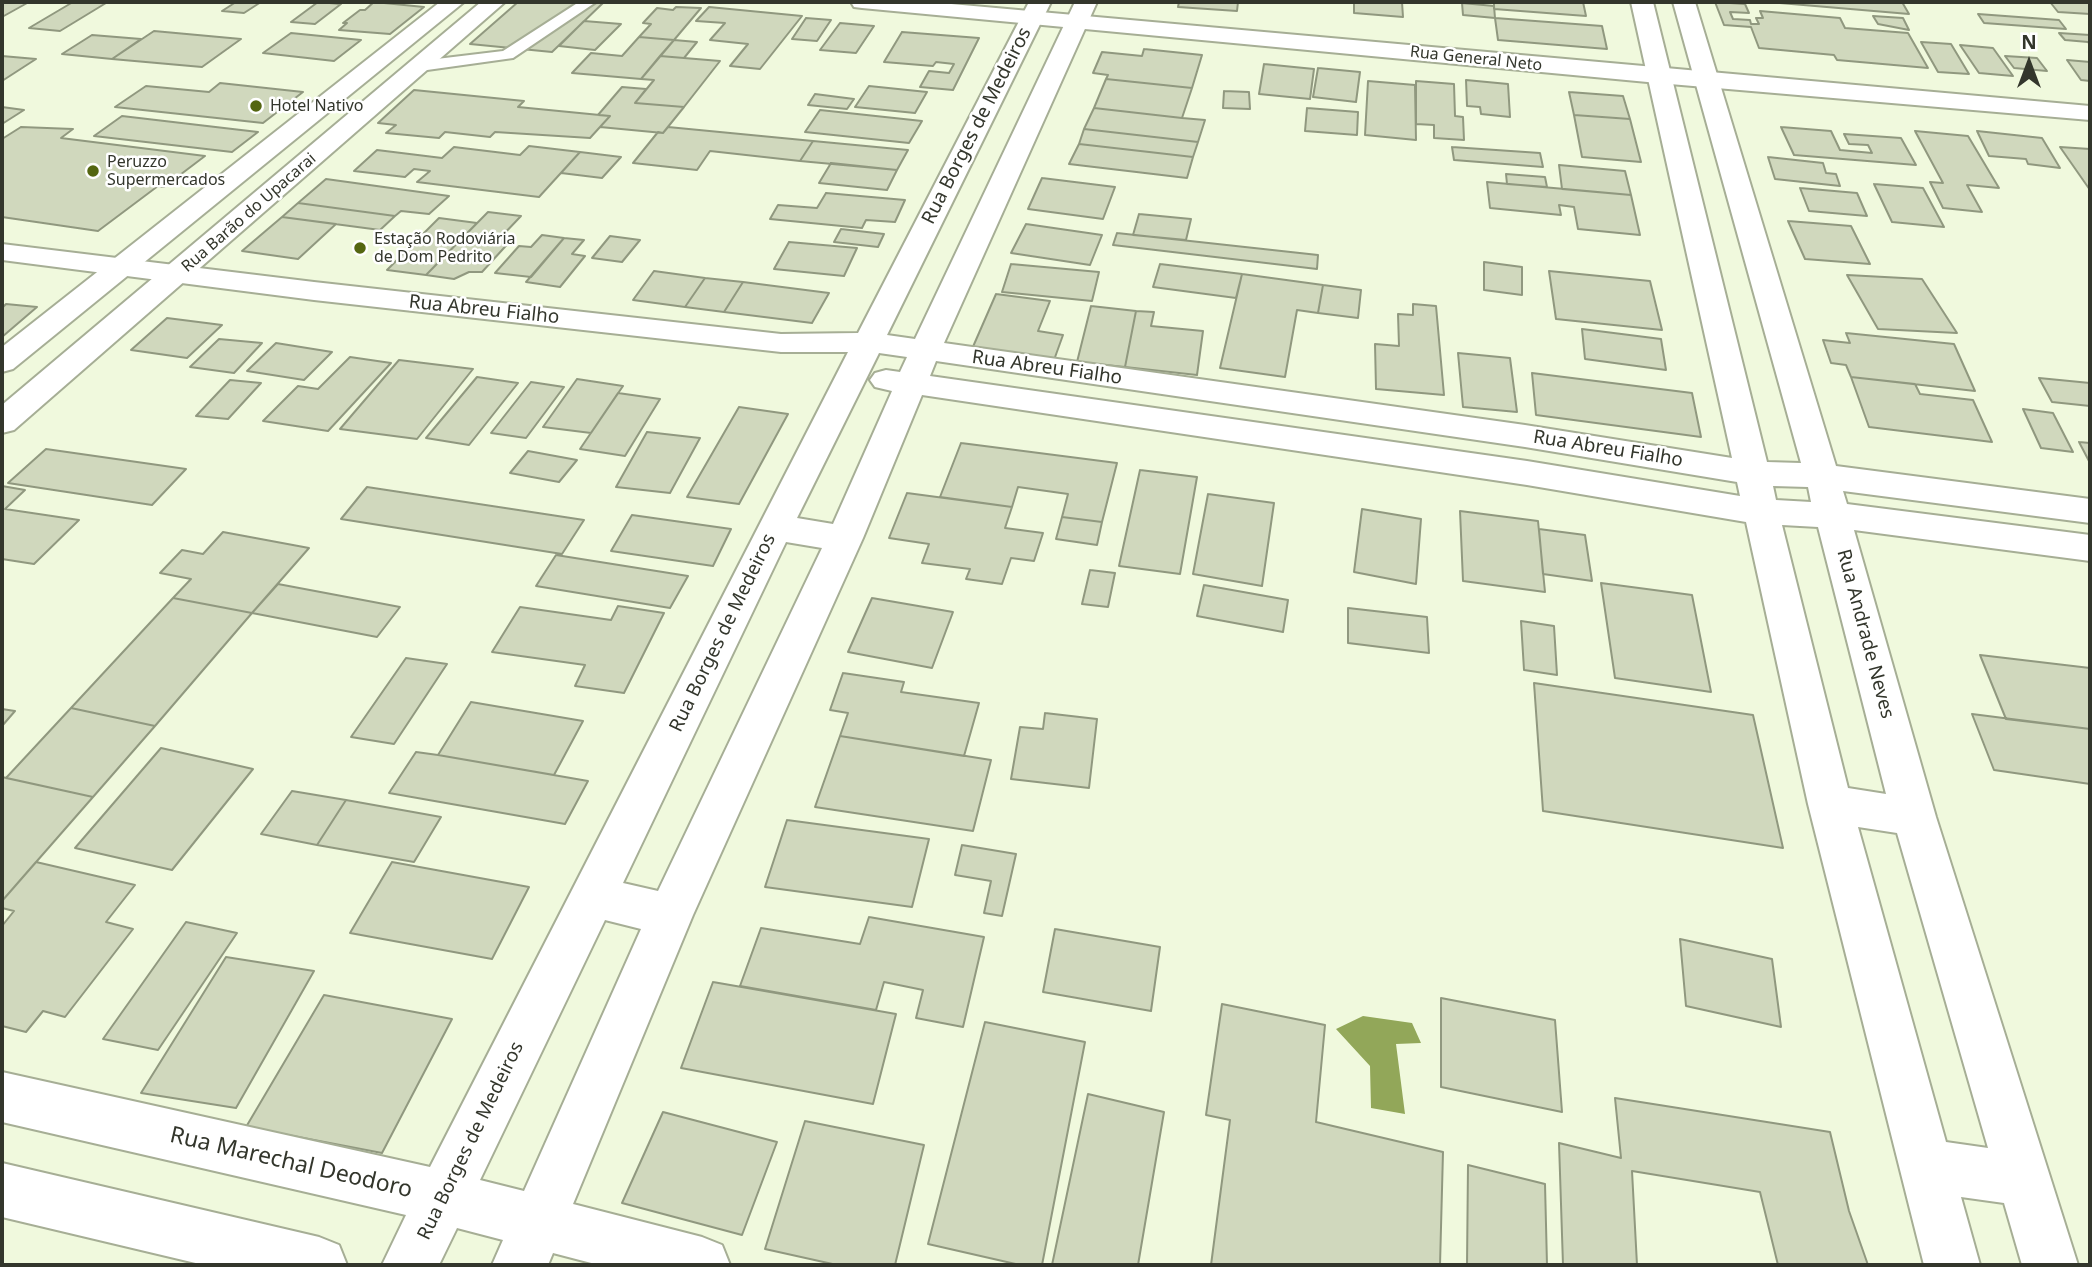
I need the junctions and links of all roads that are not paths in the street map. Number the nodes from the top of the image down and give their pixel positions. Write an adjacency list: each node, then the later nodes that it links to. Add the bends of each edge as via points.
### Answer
1 (453, 2): 19 (street, Rua Barão do Upacarai)
2 (494, 2): 9 (street, Rua Barão do Upacarai)
3 (589, 2): 9 (lane, via 507,55)
4 (862, 2): 7 (street, Rua General Neto)
5 (1642, 2): 10 (street, Rua Andrade Neves)
6 (1684, 2): 11 (street, Rua Andrade Neves)
7 (1036, 6): 8 (street, Rua General Neto); 15 (street, Rua Borges de Medeiros)
8 (1082, 10): 10 (street, Rua General Neto); 16 (street)
9 (420, 66): 20 (street, Rua Barão do Upacarai)
10 (1656, 67): 11 (street, Rua General Neto); 17 (street, Rua Andrade Neves)
11 (1703, 70): 13 (street, Rua General Neto); 17 (street, Rua Andrade Neves)
12 (2090, 95): 13 (street, Rua General Neto)
13 (2037, 99): 14 (street, Rua General Neto)
14 (2090, 113)
15 (964, 149): 16 (street); 22 (street, Rua Borges de Medeiros)
16 (1015, 155): 24 (street)
17 (1724, 238): 21 (street, Rua Andrade Neves); 21 (street, Rua Andrade Neves)
18 (2, 252): 19 (street, Rua Abreu Fialho)
19 (120, 266): 20 (street, Rua Abreu Fialho); 23 (street, Rua Barão do Upacarai)
20 (178, 273): 22 (street, Rua Abreu Fialho, via 781,343); 25 (street, Rua Barão do Upacarai)
21 (1755, 352): 27 (street, Rua Andrade Neves); 29 (street, Rua Andrade Neves)
22 (861, 358): 24 (street, Rua Abreu Fialho); 33 (street, Rua Borges de Medeiros)
23 (2, 362)
24 (917, 367): 26 (street, Rua Abreu Fialho); 28 (street, Rua Abreu Fialho); 34 (street)
25 (2, 422)
26 (1525, 436): 27 (street, Rua Abreu Fialho); 28 (street)
27 (1752, 472): 29 (street, Rua Abreu Fialho); 31 (street, Rua Andrade Neves)
28 (1527, 473): 31 (street, Rua Abreu Fialho)
29 (1822, 476): 30 (street, Rua Abreu Fialho); 32 (street, Rua Andrade Neves)
30 (2090, 511)
31 (1760, 512): 32 (street, Rua Abreu Fialho); 36 (street, Rua Andrade Neves)
32 (1833, 515): 35 (street, Rua Abreu Fialho); 37 (street, Rua Andrade Neves)
33 (775, 528): 34 (street); 38 (street, Rua Borges de Medeiros)
34 (845, 538): 39 (street)
35 (2090, 548)
36 (1830, 804): 37 (street); 41 (street, Rua Andrade Neves)
37 (1914, 817): 42 (street, Rua Andrade Neves)
38 (593, 896): 39 (street); 44 (street, Rua Borges de Medeiros)
39 (670, 915): 45 (street)
40 (2, 1097): 44 (street, Rua Marechal Deodoro)
41 (1927, 1166): 42 (street); 49 (street, Rua Andrade Neves)
42 (2025, 1179): 50 (street, Rua Andrade Neves)
43 (2, 1190): 46 (street)
44 (443, 1198): 45 (street, Rua Marechal Deodoro); 47 (street, Rua Borges de Medeiros)
45 (529, 1244): 48 (street, Rua Marechal Deodoro)
46 (319, 1265)
47 (410, 1265)
48 (702, 1265)
49 (1952, 1265)
50 (2050, 1265)

